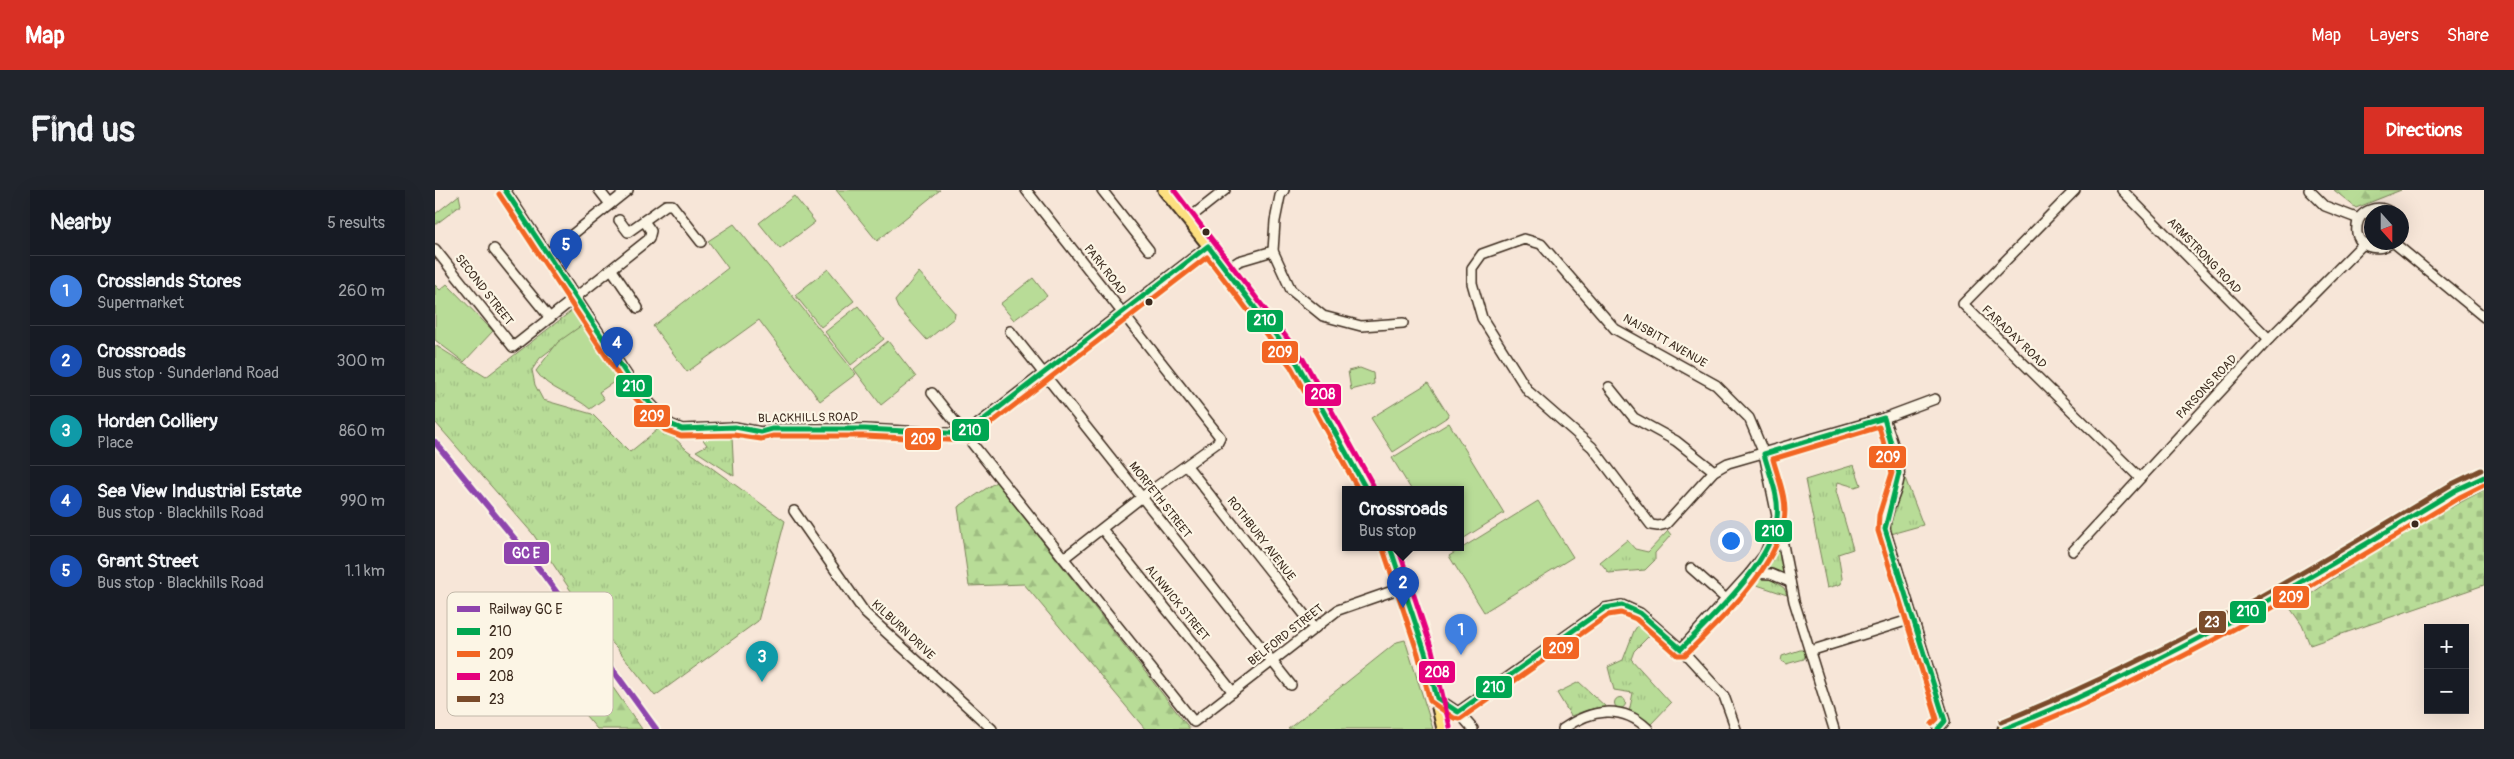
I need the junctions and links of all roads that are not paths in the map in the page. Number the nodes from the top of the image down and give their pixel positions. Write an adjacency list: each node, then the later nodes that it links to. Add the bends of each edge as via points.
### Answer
1 (505, 190): 26 (street, BLACKHILLS ROAD)
2 (599, 190): 12 (street)
3 (628, 190): 12 (street)
4 (1026, 190): 31 (street, PARK ROAD)
5 (1101, 190): 23 (street)
6 (1163, 190): 16 (main road)
7 (1225, 190): 16 (street)
8 (1284, 190): 25 (street, via 1275,221)
9 (2075, 190): 47 (street, FARADAY ROAD, via 1963,304)
10 (2123, 190): 36 (street, ARMSTRONG ROAD)
11 (2309, 190): 14 (street, via 2325,206)
12 (610, 204): 26 (street)
13 (2364, 215): 14 (street)
14 (2359, 219): 19 (street, via 2357,234)
15 (619, 220): 17 (street, via 628,232)
16 (1187, 220): 20 (main road)
17 (644, 222): 18 (street, via 666,205 672,205); 28 (street, via 651,231 649,239)
18 (701, 242)
19 (2364, 243): 36 (street, PARSONS ROAD)
20 (1208, 246): 27 (main road); 31 (street)
21 (435, 249): 33 (street, SECOND STREET, via 513,347)
22 (494, 249): 33 (street)
23 (1149, 250)
24 (2403, 250): 32 (street)
25 (1273, 251): 27 (street, via 1239,261); 34 (street, via 1291,290 1323,316 1361,326)
26 (548, 254): 29 (street, BLACKHILLS ROAD)
27 (1227, 269): 48 (main road, via 1297,362)
28 (612, 270): 29 (street); 30 (street)
29 (577, 298): 33 (street); 42 (street, BLACKHILLS ROAD, via 635,387 670,424 682,429 735,427 761,432 772,429 865,429)
30 (638, 308)
31 (1122, 312): 37 (street); 44 (street, PARK ROAD, via 1220,437 1217,443)
32 (2484, 317)
33 (550, 318)
34 (1403, 323)
35 (1010, 330): 37 (street, MORPETH STREET)
36 (2269, 339): 47 (street, PARSONS ROAD)
37 (1044, 373): 42 (street); 49 (street, MORPETH STREET)
38 (1609, 387): 45 (street, via 1634,418 1676,441)
39 (932, 393): 42 (street)
40 (1935, 398): 41 (street)
41 (1884, 418): 43 (street); 61 (street, via 1900,469 1885,529)
42 (965, 434): 55 (street)
43 (1764, 454): 45 (street, via 1728,463); 45 (street, NAISBITT AVENUE, via 1749,418 1716,385 1615,329 1541,244 1525,239 1482,254 1472,268 1482,318 1528,390 1592,447 1651,525 1666,524); 51 (street, NAISBITT AVENUE)
44 (1187, 466): 49 (street); 62 (street, ROTHBURY AVENUE)
45 (1715, 471)
46 (2484, 477): 78 (main road, via 2456,490 2210,636 2110,686)
47 (2140, 478): 54 (street, PARSONS ROAD)
48 (1364, 486)
49 (1142, 497): 52 (street); 65 (street, MORPETH STREET)
50 (794, 512): 70 (street, KILBURN DRIVE, via 865,613)
51 (1777, 516): 57 (street, via 1764,555); 58 (street, NAISBITT AVENUE)
52 (1102, 529): 55 (street); 67 (street, ALNWICK STREET)
53 (1392, 551): 59 (main road)
54 (2073, 551)
55 (1064, 558): 67 (street, BELFORD STREET, via 1194,722)
56 (1691, 568): 60 (street)
57 (1750, 573): 58 (street, via 1771,574); 60 (street)
58 (1790, 582): 64 (street, NAISBITT AVENUE)
59 (1405, 587): 62 (street, BELFORD STREET, via 1338,610); 68 (main road)
60 (1726, 599): 63 (street)
61 (1912, 620): 64 (street); 77 (street, via 1945,721)
62 (1315, 628): 65 (street, BELFORD STREET)
63 (1681, 649): 69 (street, via 1640,613 1622,606 1605,608); 75 (street, via 1724,696)
64 (1809, 651): 76 (street, NAISBITT AVENUE)
65 (1272, 662): 66 (street, MORPETH STREET); 67 (street, BELFORD STREET)
66 (1291, 685)
67 (1233, 692)
68 (1437, 698): 69 (street); 71 (main road)
69 (1458, 712): 72 (street)
70 (992, 729)
71 (1443, 729)
72 (1473, 729)
73 (1563, 729): 74 (street, via 1598,711 1622,712)
74 (1648, 729)
75 (1736, 729)
76 (1834, 729)
77 (1938, 729)
78 (2004, 729)

